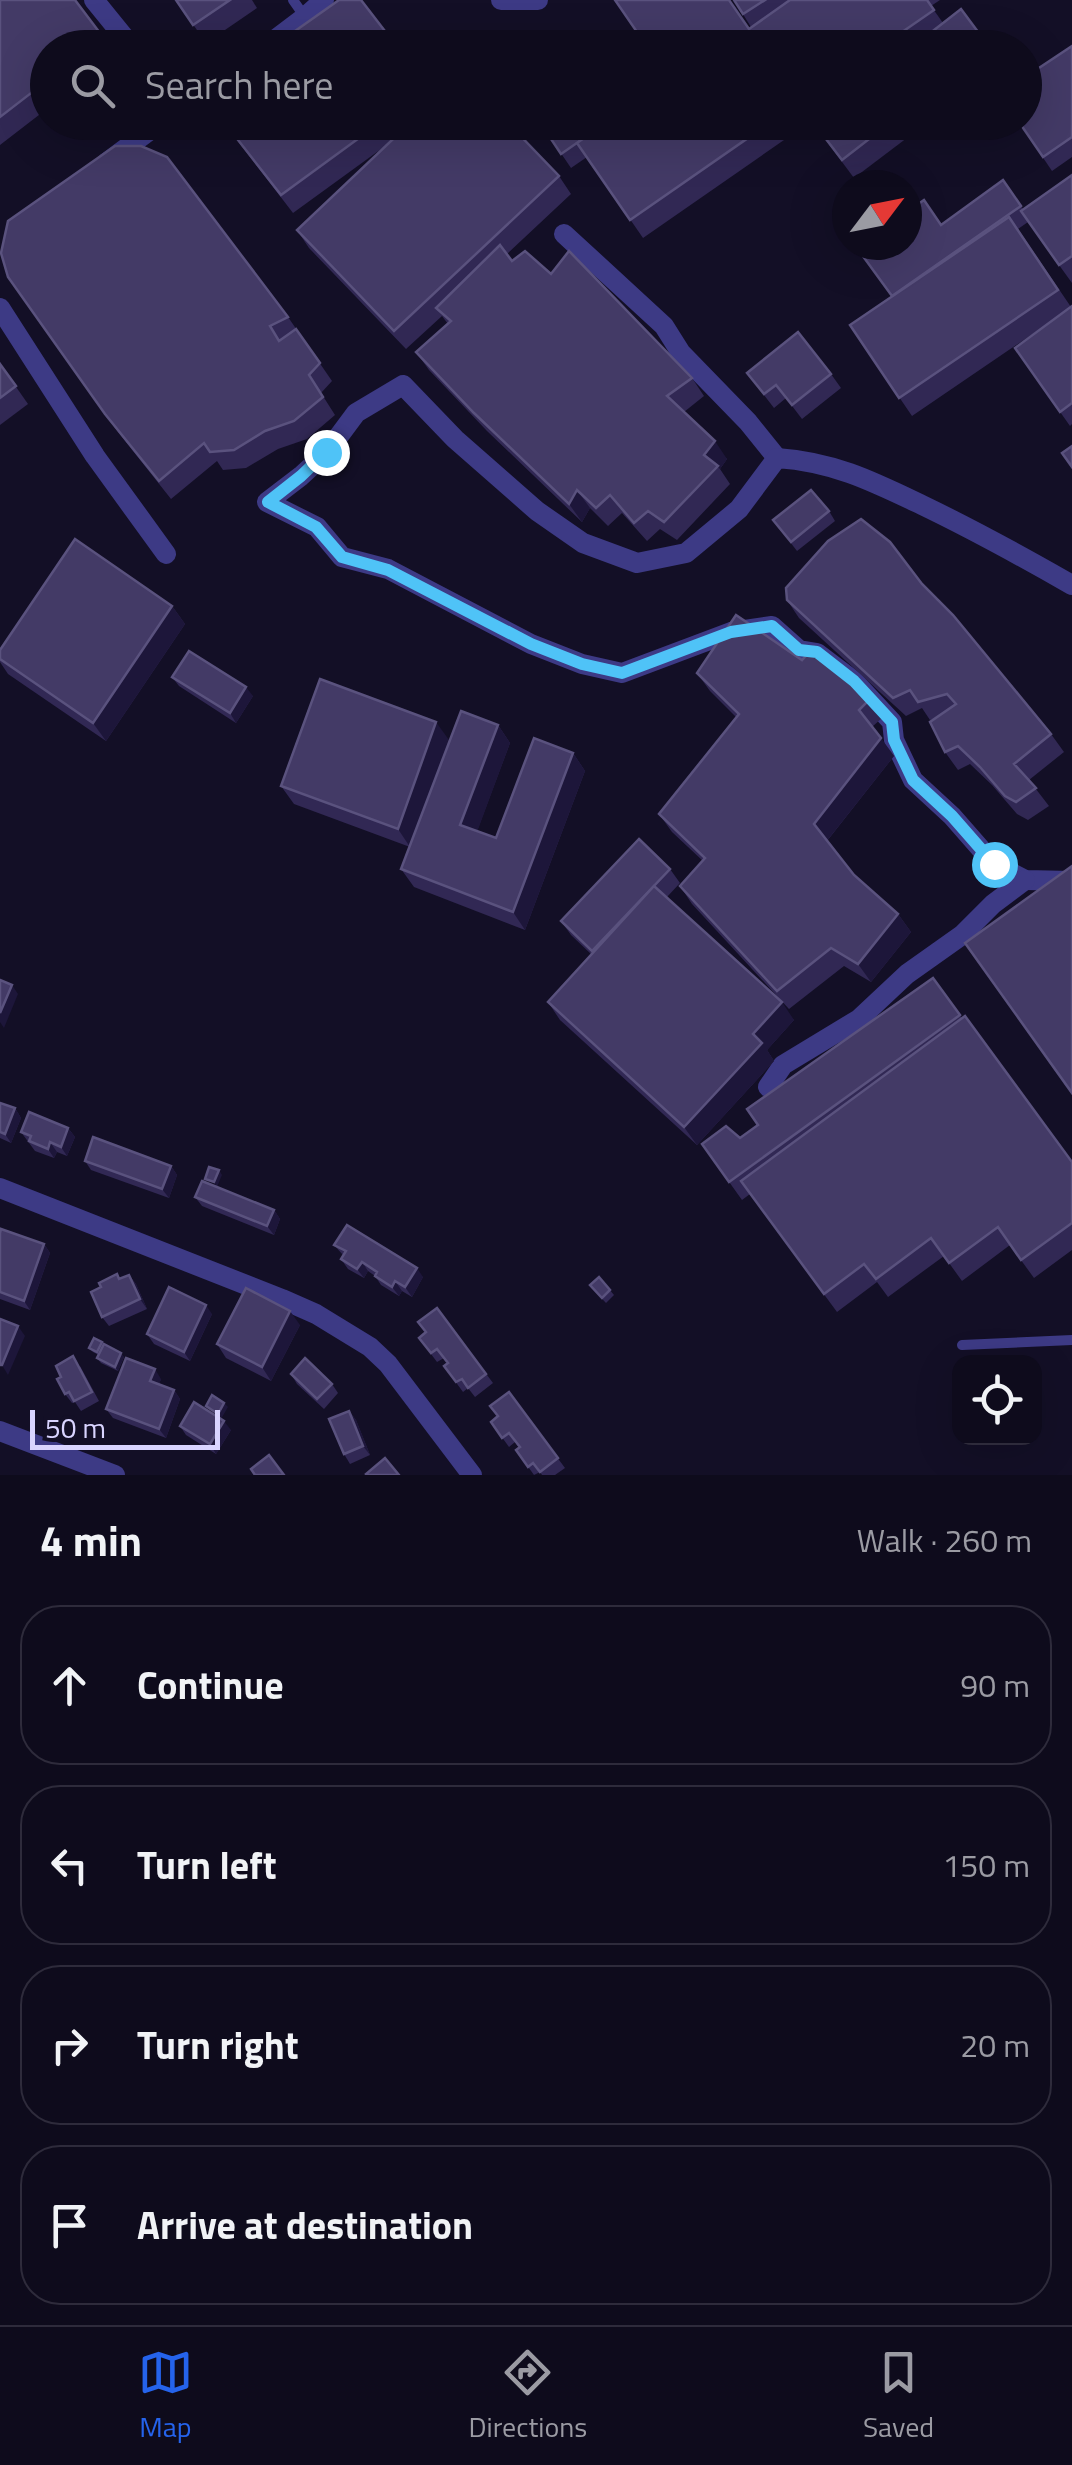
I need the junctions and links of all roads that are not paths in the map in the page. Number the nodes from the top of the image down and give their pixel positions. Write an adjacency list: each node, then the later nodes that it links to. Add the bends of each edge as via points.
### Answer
1 (94, 0): 6 (street)
2 (324, 0): 5 (street)
3 (501, 0): 4 (street)
4 (538, 0)
5 (299, 9): 7 (street)
6 (118, 30)
7 (280, 30)
8 (136, 140): 9 (street)
9 (96, 170)
10 (564, 234): 12 (street, via 664,326 681,354)
11 (0, 308): 13 (street)
12 (777, 458): 14 (street, via 864,477); 15 (street, via 739,508 686,553 637,563 583,543 537,511 403,385 356,413 326,452 268,502 316,527 342,557 388,570 582,664 622,673 731,632 772,626 854,681 892,722 913,780 994,864)
13 (166, 554)
14 (1072, 585)
15 (1026, 880): 16 (street); 17 (street, via 859,1019 784,1066)
16 (1072, 880)
17 (768, 1087)
18 (0, 1188): 23 (street, via 316,1314 388,1364)
19 (1072, 1340): 20 (lane)
20 (962, 1345)
21 (0, 1431): 22 (street)
22 (115, 1475)
23 (472, 1475)

